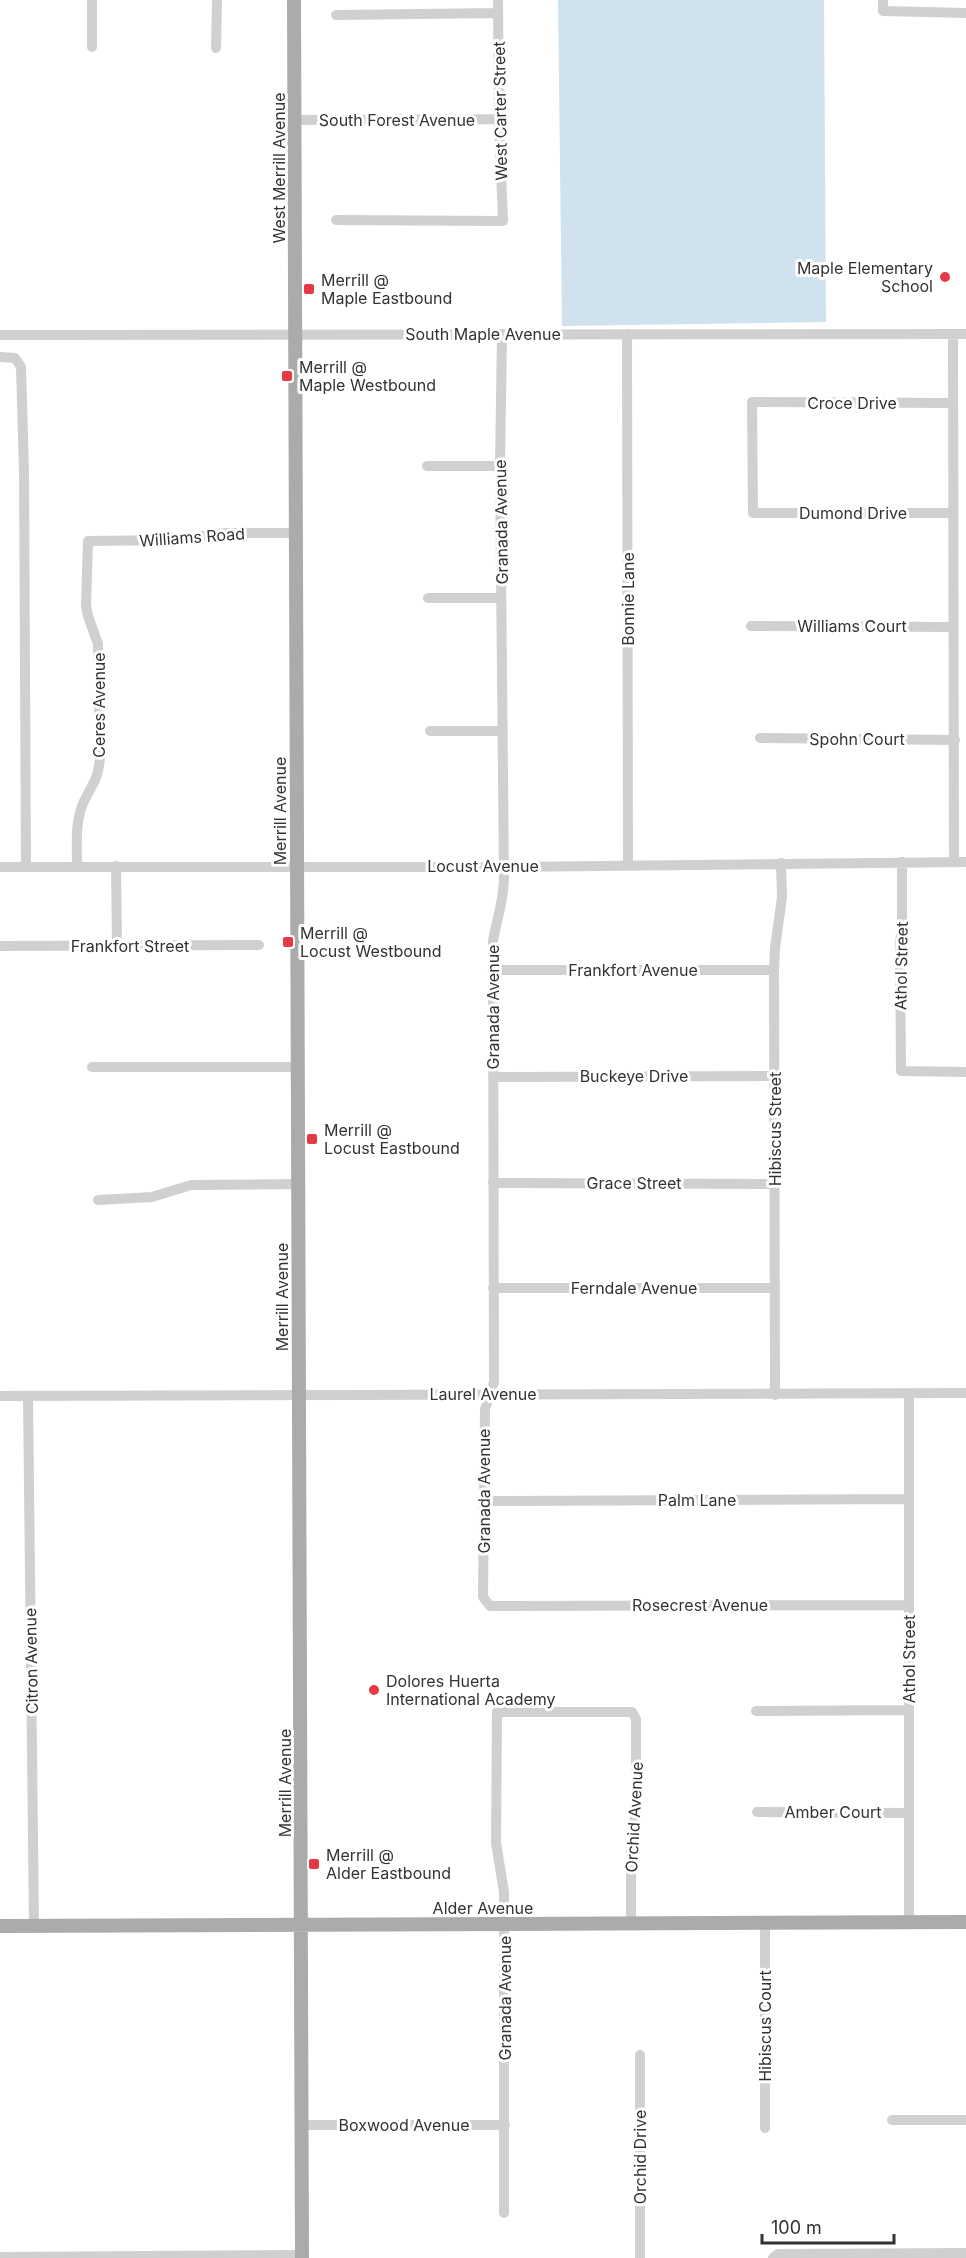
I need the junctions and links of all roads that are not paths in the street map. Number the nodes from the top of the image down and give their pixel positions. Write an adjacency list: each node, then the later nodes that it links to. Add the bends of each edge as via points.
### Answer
1 (92, 0): 9 (street)
2 (217, 0): 10 (street)
3 (294, 0): 12 (main road, West Merrill Avenue)
4 (498, 0): 7 (street, West Carter Street)
5 (883, 6): 6 (street)
6 (966, 13)
7 (498, 14): 8 (street); 11 (street, West Carter Street)
8 (336, 15)
9 (92, 47)
10 (216, 48)
11 (499, 119): 12 (street, South Forest Avenue); 13 (street, West Carter Street, via 503,221)
12 (295, 120): 19 (main road, West Merrill Avenue)
13 (336, 220)
14 (966, 333): 17 (street, South Maple Avenue)
15 (502, 334): 16 (street, South Maple Avenue); 19 (street, South Maple Avenue); 23 (street, Granada Avenue)
16 (627, 334): 17 (street, South Maple Avenue); 40 (street, Bonnie Lane)
17 (953, 334): 21 (street)
18 (0, 335): 19 (street, South Maple Avenue)
19 (297, 335): 26 (main road, Merrill Avenue)
20 (0, 357): 45 (street, via 15,358 21,367)
21 (952, 403): 24 (street, Croce Drive, via 752,402); 25 (street)
22 (427, 466): 23 (street)
23 (500, 466): 29 (street, Granada Avenue)
24 (753, 513): 25 (street, Dumond Drive)
25 (952, 513): 31 (street)
26 (297, 533): 27 (street, Williams Road); 43 (main road, Merrill Avenue)
27 (88, 541): 41 (street, Ceres Avenue, via 86,605 98,644 100,758 98,773 77,822)
28 (428, 598): 29 (street)
29 (501, 598): 33 (street, Granada Avenue)
30 (751, 626): 31 (street, Williams Court)
31 (953, 627): 35 (street)
32 (430, 731): 33 (street)
33 (503, 731): 46 (street, Granada Avenue)
34 (760, 738): 35 (street, Spohn Court)
35 (955, 740): 37 (street)
36 (902, 862): 37 (street, Locust Avenue); 39 (street, Locust Avenue); 54 (street, Athol Street, via 901,1071)
37 (954, 862): 38 (street, Locust Avenue)
38 (966, 862)
39 (780, 863): 40 (street, Locust Avenue); 51 (street, Hibiscus Street, via 782,897)
40 (628, 864): 46 (street, Locust Avenue)
41 (77, 866): 42 (street, Locust Avenue); 45 (street, Locust Avenue)
42 (116, 866): 43 (street, Locust Avenue); 49 (street)
43 (297, 866): 46 (street, Locust Avenue); 52 (main road, Merrill Avenue)
44 (0, 867): 45 (street, Locust Avenue)
45 (26, 867)
46 (504, 867): 50 (street, Granada Avenue, via 503,903 493,941)
47 (259, 945): 49 (street, Frankfort Street)
48 (0, 946): 49 (street, Frankfort Street)
49 (117, 946)
50 (492, 970): 51 (street, Frankfort Avenue); 56 (street, Granada Avenue)
51 (774, 970): 55 (street, Hibiscus Street)
52 (298, 1066): 53 (street); 58 (main road, Merrill Avenue)
53 (92, 1067)
54 (966, 1072)
55 (775, 1076): 56 (street, Buckeye Drive); 59 (street, Hibiscus Street)
56 (493, 1077): 57 (street, Granada Avenue)
57 (493, 1183): 59 (street, Grace Street); 61 (street, Granada Avenue)
58 (298, 1184): 60 (street, via 191,1185 152,1197); 68 (main road, Merrill Avenue)
59 (775, 1184): 62 (street, Hibiscus Street)
60 (98, 1200)
61 (494, 1288): 62 (street, Ferndale Avenue); 64 (street, Granada Avenue, via 494,1382)
62 (775, 1288): 65 (street, Hibiscus Street)
63 (966, 1393): 66 (street, Laurel Avenue)
64 (490, 1394): 65 (street, Laurel Avenue); 68 (street, Laurel Avenue); 71 (street, Granada Avenue, via 485,1409)
65 (775, 1395): 66 (street, Laurel Avenue)
66 (909, 1395): 70 (street, Athol Street)
67 (0, 1396): 69 (street, Laurel Avenue)
68 (299, 1396): 69 (street, Laurel Avenue); 82 (main road, Merrill Avenue)
69 (28, 1397): 86 (street, Citron Avenue)
70 (909, 1499): 71 (street, Palm Lane); 73 (street, Athol Street)
71 (484, 1501): 72 (street, Granada Avenue, via 483,1597)
72 (490, 1605): 73 (street, Rosecrest Avenue)
73 (909, 1605): 74 (street, Athol Street)
74 (909, 1710): 75 (street); 78 (street, Athol Street)
75 (756, 1711)
76 (632, 1712): 83 (street, Granada Avenue, via 497,1712 496,1843 504,1892); 84 (street, Orchid Avenue, via 636,1719 636,1808 631,1848)
77 (757, 1812): 78 (street, Amber Court)
78 (909, 1813): 80 (street, Athol Street)
79 (765, 1923): 80 (main road, Alder Avenue); 84 (main road, Alder Avenue); 92 (street, Hibiscus Court)
80 (909, 1923): 81 (main road, Alder Avenue)
81 (966, 1923)
82 (302, 1924): 83 (main road, Alder Avenue); 86 (main road, Alder Avenue); 90 (main road, Merrill Avenue)
83 (504, 1924): 84 (main road, Alder Avenue); 91 (street, Granada Avenue)
84 (631, 1924)
85 (0, 1926): 86 (main road, Alder Avenue)
86 (34, 1926)
87 (640, 2055): 98 (street, Orchid Drive)
88 (892, 2120): 89 (street)
89 (966, 2120)
90 (302, 2125): 91 (street, Boxwood Avenue); 96 (main road, Merrill Avenue)
91 (505, 2125): 93 (street, Granada Avenue)
92 (765, 2128)
93 (504, 2212)
94 (966, 2253): 97 (street)
95 (0, 2256): 96 (street)
96 (302, 2256)
97 (776, 2256)
98 (640, 2258)

